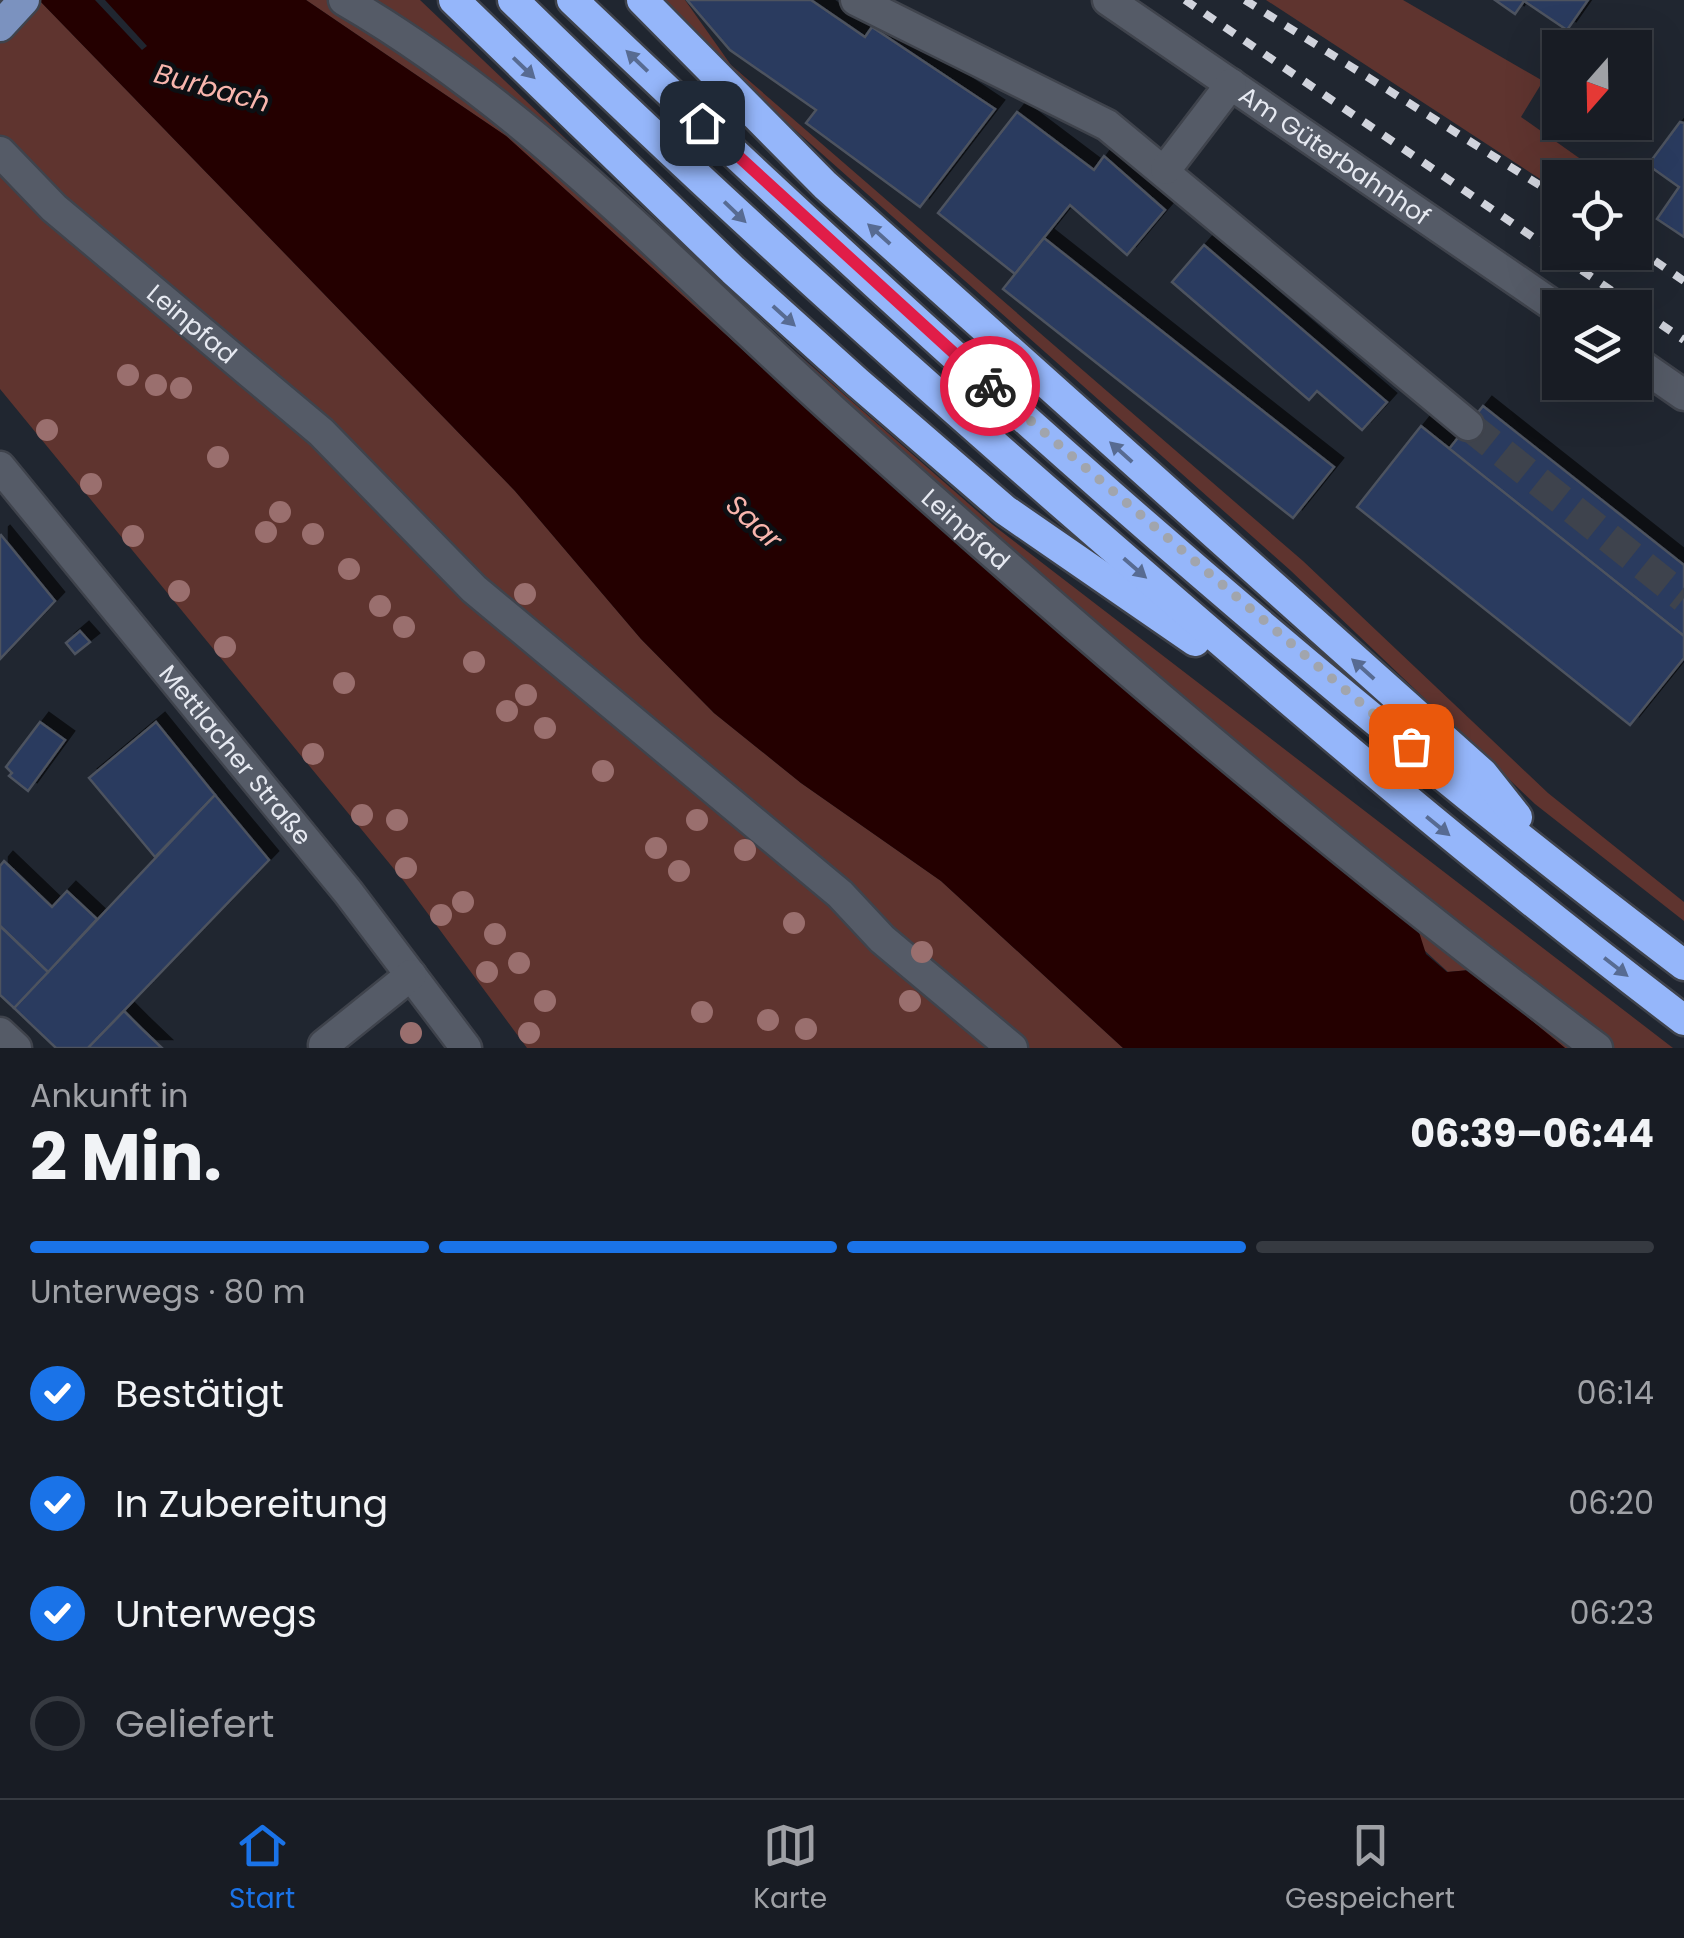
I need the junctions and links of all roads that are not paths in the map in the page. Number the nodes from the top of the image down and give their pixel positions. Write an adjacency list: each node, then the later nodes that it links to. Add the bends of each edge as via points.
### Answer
1 (24, 0): 9 (main road)
2 (344, 0): 28 (street, Leinpfad, via 407,36 545,143 985,546 1478,960)
3 (454, 0): 18 (highway, one-way to 18, via 734,270 1006,510)
4 (513, 0): 18 (highway, one-way to 18, via 792,266)
5 (572, 0): 19 (highway, one-way to 5, via 1155,531 805,222)
6 (642, 0): 19 (highway, one-way to 6, via 1483,774 838,198)
7 (856, 0): 12 (street, via 1107,125)
8 (1108, 0): 10 (street, Am Güterbahnhof)
9 (0, 26)
10 (1230, 84): 12 (street); 13 (street, Am Güterbahnhof)
11 (0, 152): 27 (street, Leinpfad, via 54,208 321,432 474,590 840,894 882,939)
12 (1166, 170): 16 (street)
13 (1542, 298)
14 (1652, 373): 15 (street)
15 (1684, 395)
16 (1468, 425)
17 (0, 466): 21 (street, Mettlacher Straße)
18 (1336, 742): 22 (highway, one-way to 22)
19 (1554, 862): 20 (highway)
20 (1684, 965)
21 (411, 975): 24 (street); 26 (street, Mettlacher Straße)
22 (1684, 1020)
23 (0, 1033): 25 (street)
24 (324, 1045)
25 (16, 1048)
26 (466, 1048)
27 (1012, 1048)
28 (1597, 1048)

